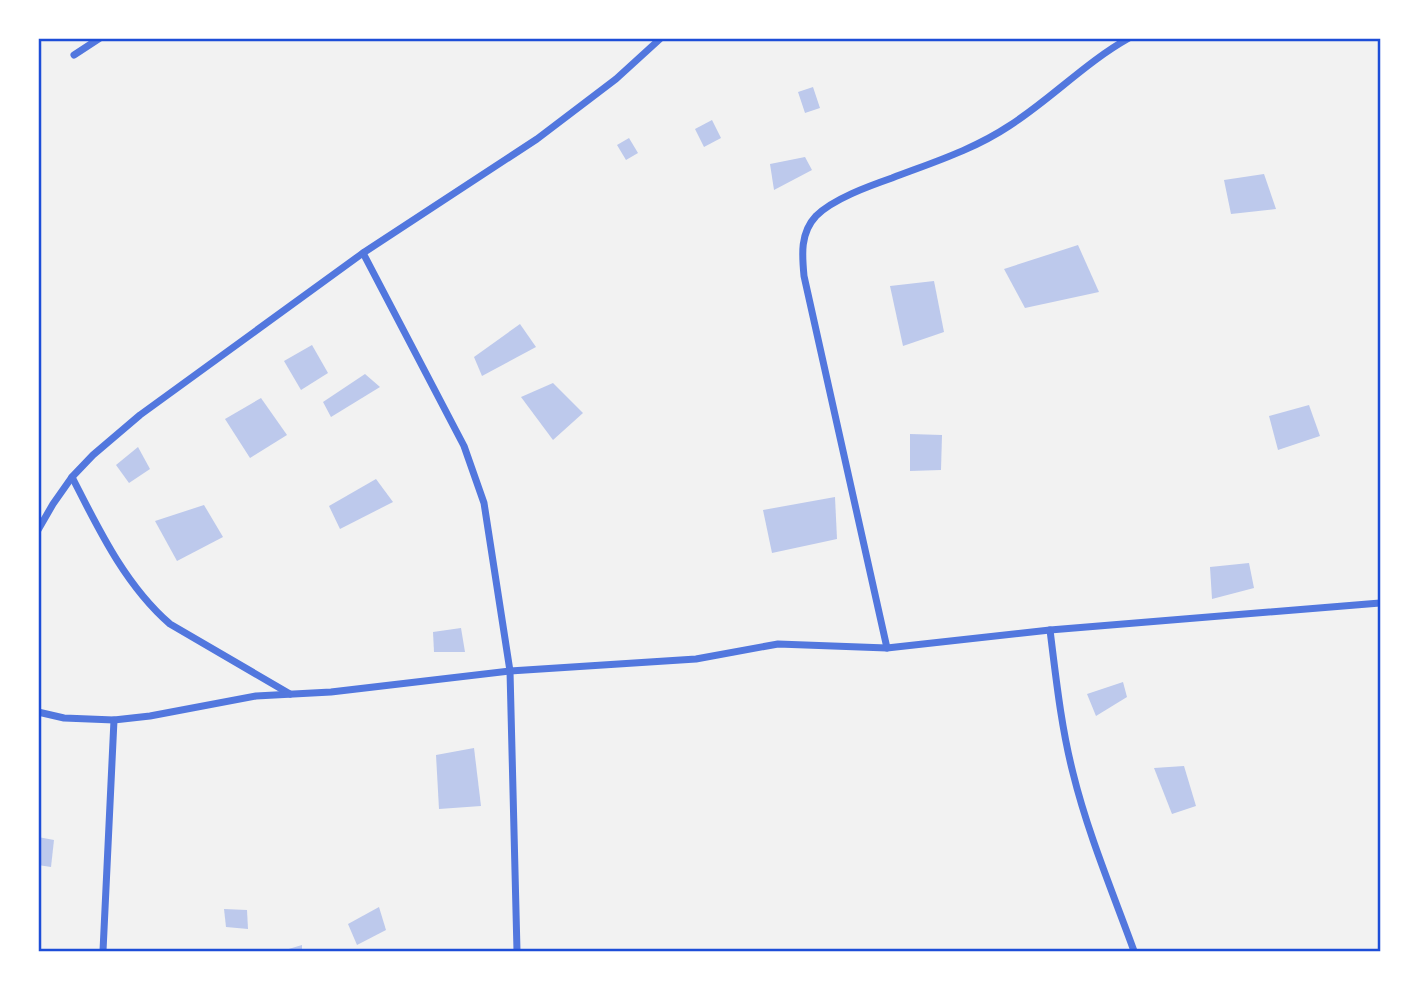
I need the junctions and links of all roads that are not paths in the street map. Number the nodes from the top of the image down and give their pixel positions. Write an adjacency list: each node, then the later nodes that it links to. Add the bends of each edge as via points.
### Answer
1 (100, 38): 4 (street)
2 (661, 38): 5 (street, via 537,139)
3 (1129, 38): 10 (street, via 1006,128 961,152 865,188 825,210 808,229 801,248 804,276)
4 (74, 55)
5 (363, 253): 6 (street, via 139,415); 11 (street, via 470,462 484,503)
6 (72, 477): 7 (street); 12 (street, via 102,535 156,612)
7 (38, 530)
8 (1381, 603): 9 (street)
9 (1050, 630): 10 (street); 17 (street, via 1073,775)
10 (887, 648): 11 (street, via 778,645 696,659)
11 (510, 671): 12 (street); 16 (street)
12 (290, 694): 14 (street)
13 (38, 712): 14 (street)
14 (114, 720): 15 (street)
15 (103, 951)
16 (517, 951)
17 (1134, 951)

